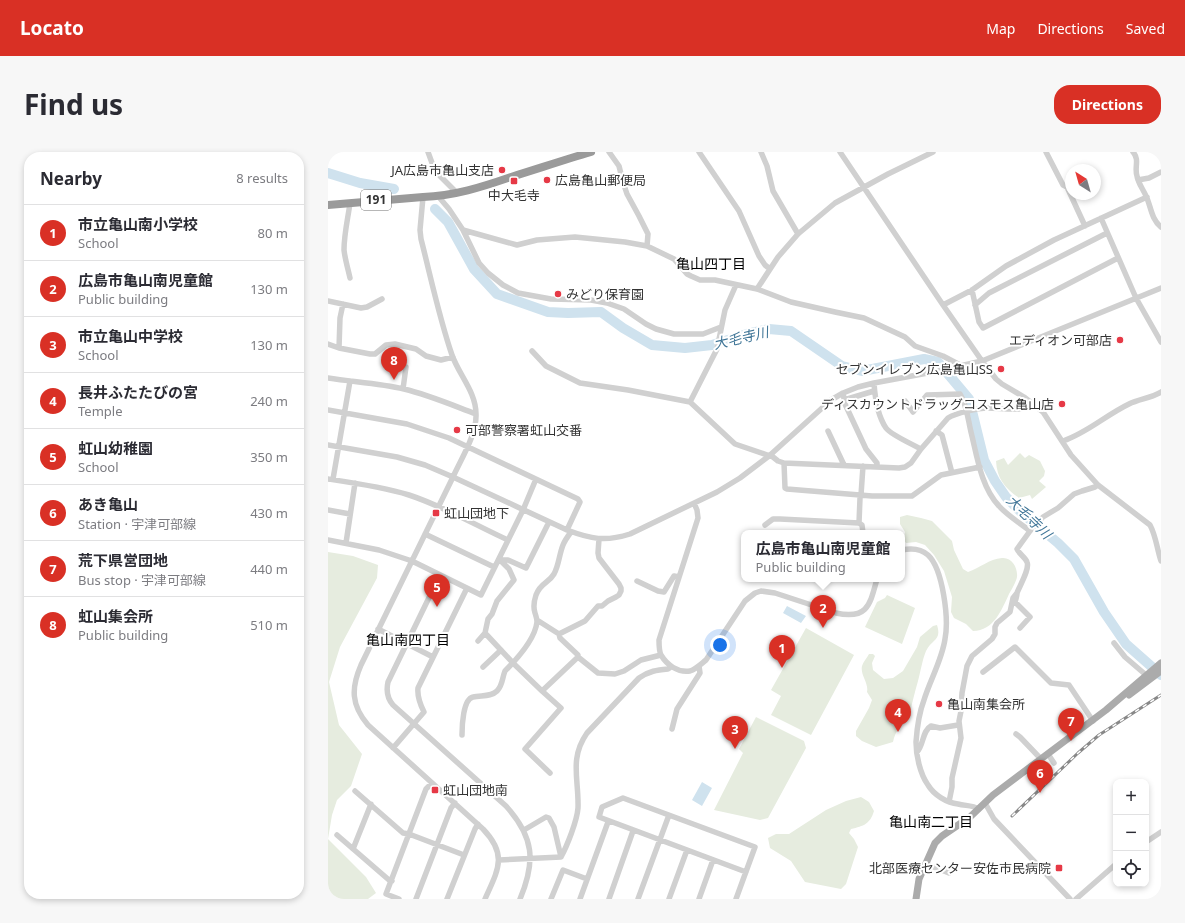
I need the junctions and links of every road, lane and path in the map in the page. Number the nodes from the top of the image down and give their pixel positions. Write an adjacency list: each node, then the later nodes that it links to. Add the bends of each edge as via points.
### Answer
1 (428, 152): 13 (street, via 435,171)
2 (591, 152): 13 (highway, 191)
3 (609, 152): 25 (street, via 619,166 627,194 648,234)
4 (699, 152): 27 (street, via 739,211 759,256)
5 (761, 152): 24 (street, via 773,191)
6 (840, 152): 12 (street)
7 (934, 152): 12 (street)
8 (1046, 152): 20 (street, via 1063,185 1067,187)
9 (1133, 152): 11 (street, via 1136,157)
10 (1161, 172): 11 (street)
11 (1138, 180): 16 (street)
12 (864, 187): 24 (street, via 835,203); 37 (street)
13 (457, 193): 15 (highway, 191)
14 (423, 196): 15 (highway, 191); 17 (highway, 191); 44 (street, via 421,239)
15 (438, 196): 22 (street)
16 (1147, 197): 19 (street); 21 (street, via 1157,224)
17 (350, 203): 18 (highway, 191); 28 (street, via 344,251)
18 (328, 204)
19 (1101, 218): 20 (street); 23 (street)
20 (1085, 226): 32 (street, via 1006,266)
21 (1161, 227)
22 (463, 230): 25 (street, via 517,245 537,240 576,237); 39 (street, via 479,263 503,285 518,293 551,299 607,303 624,309 656,329 674,334 703,334)
23 (1107, 233): 26 (street); 38 (street, via 989,293)
24 (798, 234): 27 (street)
25 (647, 246): 29 (street, via 674,259 687,274 700,280 715,280)
26 (1118, 258): 33 (street); 38 (street, via 983,328)
27 (770, 269): 31 (street)
28 (350, 278)
29 (736, 285): 31 (street); 39 (street, via 725,310)
30 (1161, 288): 33 (street)
31 (757, 289): 46 (street, via 791,302 864,318 905,337 915,346 944,356)
32 (972, 290): 37 (street); 38 (street)
33 (1136, 298): 40 (street); 45 (street)
34 (382, 299): 36 (street, via 361,308)
35 (328, 301): 36 (street)
36 (343, 304): 42 (street)
37 (943, 304): 45 (street)
38 (975, 305)
39 (721, 329): 57 (street, via 717,349)
40 (1161, 342)
41 (328, 344): 42 (street)
42 (339, 348): 44 (street, via 375,354 386,345 395,344 416,349 426,356 441,360)
43 (532, 351): 57 (street, via 546,366 580,383)
44 (453, 357): 62 (street, via 470,390)
45 (982, 361): 46 (street); 58 (street, via 996,379)
46 (960, 366): 50 (street)
47 (406, 367): 51 (street)
48 (328, 378): 49 (street)
49 (350, 381): 51 (street); 61 (street)
50 (874, 383): 52 (street); 54 (street)
51 (403, 389): 62 (street)
52 (874, 391): 55 (street); 69 (street, via 887,429)
53 (1161, 392): 65 (street, via 1129,404 1094,426)
54 (844, 393): 55 (street); 70 (street, via 831,400)
55 (844, 400): 74 (street)
56 (905, 401): 60 (street, via 913,412 927,395 960,394)
57 (690, 402): 70 (street, via 735,444)
58 (1035, 405): 60 (street, via 1030,408 983,408); 65 (street, via 1043,412)
59 (328, 410): 61 (street)
60 (968, 411): 64 (street, via 953,414); 75 (street)
61 (344, 413): 67 (street, via 407,424); 68 (street)
62 (476, 414): 67 (street, via 475,425)
63 (828, 431): 72 (street)
64 (936, 431): 69 (street); 76 (street, via 942,435)
65 (1062, 441): 81 (street)
66 (328, 445): 68 (street)
67 (467, 446): 77 (street); 79 (street)
68 (338, 447): 77 (street, via 397,457); 78 (street)
69 (920, 449): 74 (street, via 911,463 905,466)
70 (769, 456): 71 (street); 83 (street, via 717,492)
71 (784, 463): 72 (street); 82 (street, via 787,489)
72 (844, 465): 73 (street)
73 (863, 466): 74 (street); 82 (street)
74 (877, 467)
75 (980, 467): 76 (street); 92 (street, via 990,493 999,506)
76 (952, 473): 82 (street, via 941,475 912,496)
77 (453, 477): 84 (street); 86 (street)
78 (330, 479): 80 (street)
79 (536, 479): 86 (street); 93 (street, via 580,502)
80 (355, 483): 84 (street, via 397,492); 87 (street)
81 (1098, 485): 92 (street, via 1074,494 1043,517); 102 (street, via 1150,525)
82 (861, 495): 89 (street)
83 (694, 503): 95 (street, via 630,534); 105 (street, via 698,518)
84 (438, 506): 94 (street); 97 (street)
85 (328, 510): 87 (street)
86 (523, 510): 88 (street); 97 (street)
87 (350, 514): 98 (street)
88 (549, 522): 93 (street); 100 (street, via 526,568)
89 (859, 523): 90 (street, via 773,519); 91 (street)
90 (765, 525)
91 (863, 530)
92 (1031, 530): 109 (street, via 1017,549 1028,564)
93 (569, 531): 95 (street); 110 (street, via 558,566 551,578 541,585 536,596 534,612)
94 (425, 534): 101 (street); 103 (street)
95 (599, 539): 114 (street, via 599,558 619,584 621,591 616,598 598,606 585,621)
96 (328, 540): 98 (street)
97 (508, 540): 100 (street)
98 (346, 543): 101 (street)
99 (905, 550): 137 (street, via 915,549 932,560 945,597 946,639 921,710 916,740)
100 (500, 559): 103 (street); 113 (street, via 514,580 497,601 488,619)
101 (412, 561): 104 (street); 112 (street)
102 (1161, 561)
103 (494, 567): 108 (street, via 481,595)
104 (440, 575): 108 (street); 116 (street)
105 (679, 576): 106 (street, via 674,576 664,592); 119 (street, via 659,640)
106 (637, 581)
107 (877, 582): 123 (street, via 868,606 853,615 836,613 775,593 755,593 745,601 706,660)
108 (467, 588): 120 (street)
109 (1018, 592): 111 (street, via 1015,602 1030,617); 132 (street, via 1013,598 1010,612 997,623 992,639 969,660)
110 (537, 620): 114 (street); 122 (street, via 527,646)
111 (1020, 628)
112 (378, 629): 116 (street); 136 (street, via 356,676 354,697 362,718)
113 (485, 633): 115 (street); 118 (street)
114 (559, 634): 121 (street)
115 (478, 641)
116 (407, 643): 120 (street); 131 (street, via 386,689 389,701)
117 (1114, 643): 128 (street, via 1125,657)
118 (501, 650): 122 (street); 125 (street)
119 (661, 655): 121 (street, via 641,660 615,674 598,673); 126 (street)
120 (433, 657): 131 (street, via 418,688 424,712)
121 (578, 657): 129 (street)
122 (513, 663): 129 (street); 134 (street, via 505,671 497,692 484,697 470,698 466,702)
123 (699, 666): 126 (street, via 691,671); 133 (street, via 700,673 677,709)
124 (1160, 666): 128 (main road)
125 (483, 667)
126 (671, 667): 163 (street, via 654,670 639,678 581,742 576,762 578,808)
127 (983, 672): 130 (street, via 1015,647 1051,683 1069,686)
128 (1149, 675): 130 (main road, via 1120,702)
129 (542, 691): 141 (street, via 561,708 525,749)
130 (1092, 721): 138 (main road)
131 (414, 724): 136 (street); 152 (street, via 506,806)
132 (958, 725): 137 (street, via 940,728 931,726 925,731 921,748); 144 (street, via 960,738)
133 (672, 729)
134 (462, 734)
135 (1016, 734): 139 (street)
136 (393, 748): 142 (street)
137 (917, 752): 144 (street, via 927,785)
138 (1048, 754): 139 (main road); 140 (street)
139 (1041, 759): 146 (main road)
140 (1054, 763)
141 (550, 773)
142 (432, 783): 145 (street); 155 (street, via 426,789)
143 (355, 790): 147 (street)
144 (949, 802): 148 (street)
145 (455, 803): 151 (street); 159 (street)
146 (985, 803): 148 (main road); 186 (street, via 997,822)
147 (371, 804): 155 (street, via 403,832); 160 (street)
148 (979, 809): 167 (main road, via 935,843)
149 (669, 815): 150 (street, via 623,798 602,807 598,817); 157 (street); 169 (street, via 755,847)
150 (608, 822): 153 (street); 171 (street)
151 (478, 824): 162 (street); 165 (street, via 494,842)
152 (524, 830): 163 (street, via 546,817 549,818); 164 (street)
153 (633, 830): 157 (street); 180 (street)
154 (1161, 832): 158 (street)
155 (409, 834): 159 (street); 172 (street)
156 (337, 835): 160 (street)
157 (660, 840): 161 (street); 181 (street)
158 (1149, 840)
159 (437, 844): 162 (street); 174 (street)
160 (352, 849): 172 (street)
161 (687, 850): 166 (street); 182 (street)
162 (464, 855): 175 (street)
163 (561, 857): 164 (street)
164 (530, 858): 165 (street); 177 (street, via 527,883)
165 (499, 860): 176 (street, via 498,872)
166 (712, 860): 169 (street); 183 (street)
167 (926, 864): 170 (street); 185 (main road, via 919,879)
168 (1113, 867): 187 (street)
169 (746, 872): 184 (street)
170 (949, 873)
171 (587, 879): 178 (street, via 563,870); 179 (street)
172 (392, 881): 173 (street, via 386,894)
173 (399, 899)
174 (416, 899)
175 (447, 899)
176 (485, 899)
177 (520, 899)
178 (551, 899)
179 (580, 899)
180 (609, 899)
181 (638, 899)
182 (669, 899)
183 (698, 899)
184 (736, 899)
185 (916, 899)
186 (1070, 899)
187 (1076, 899)

